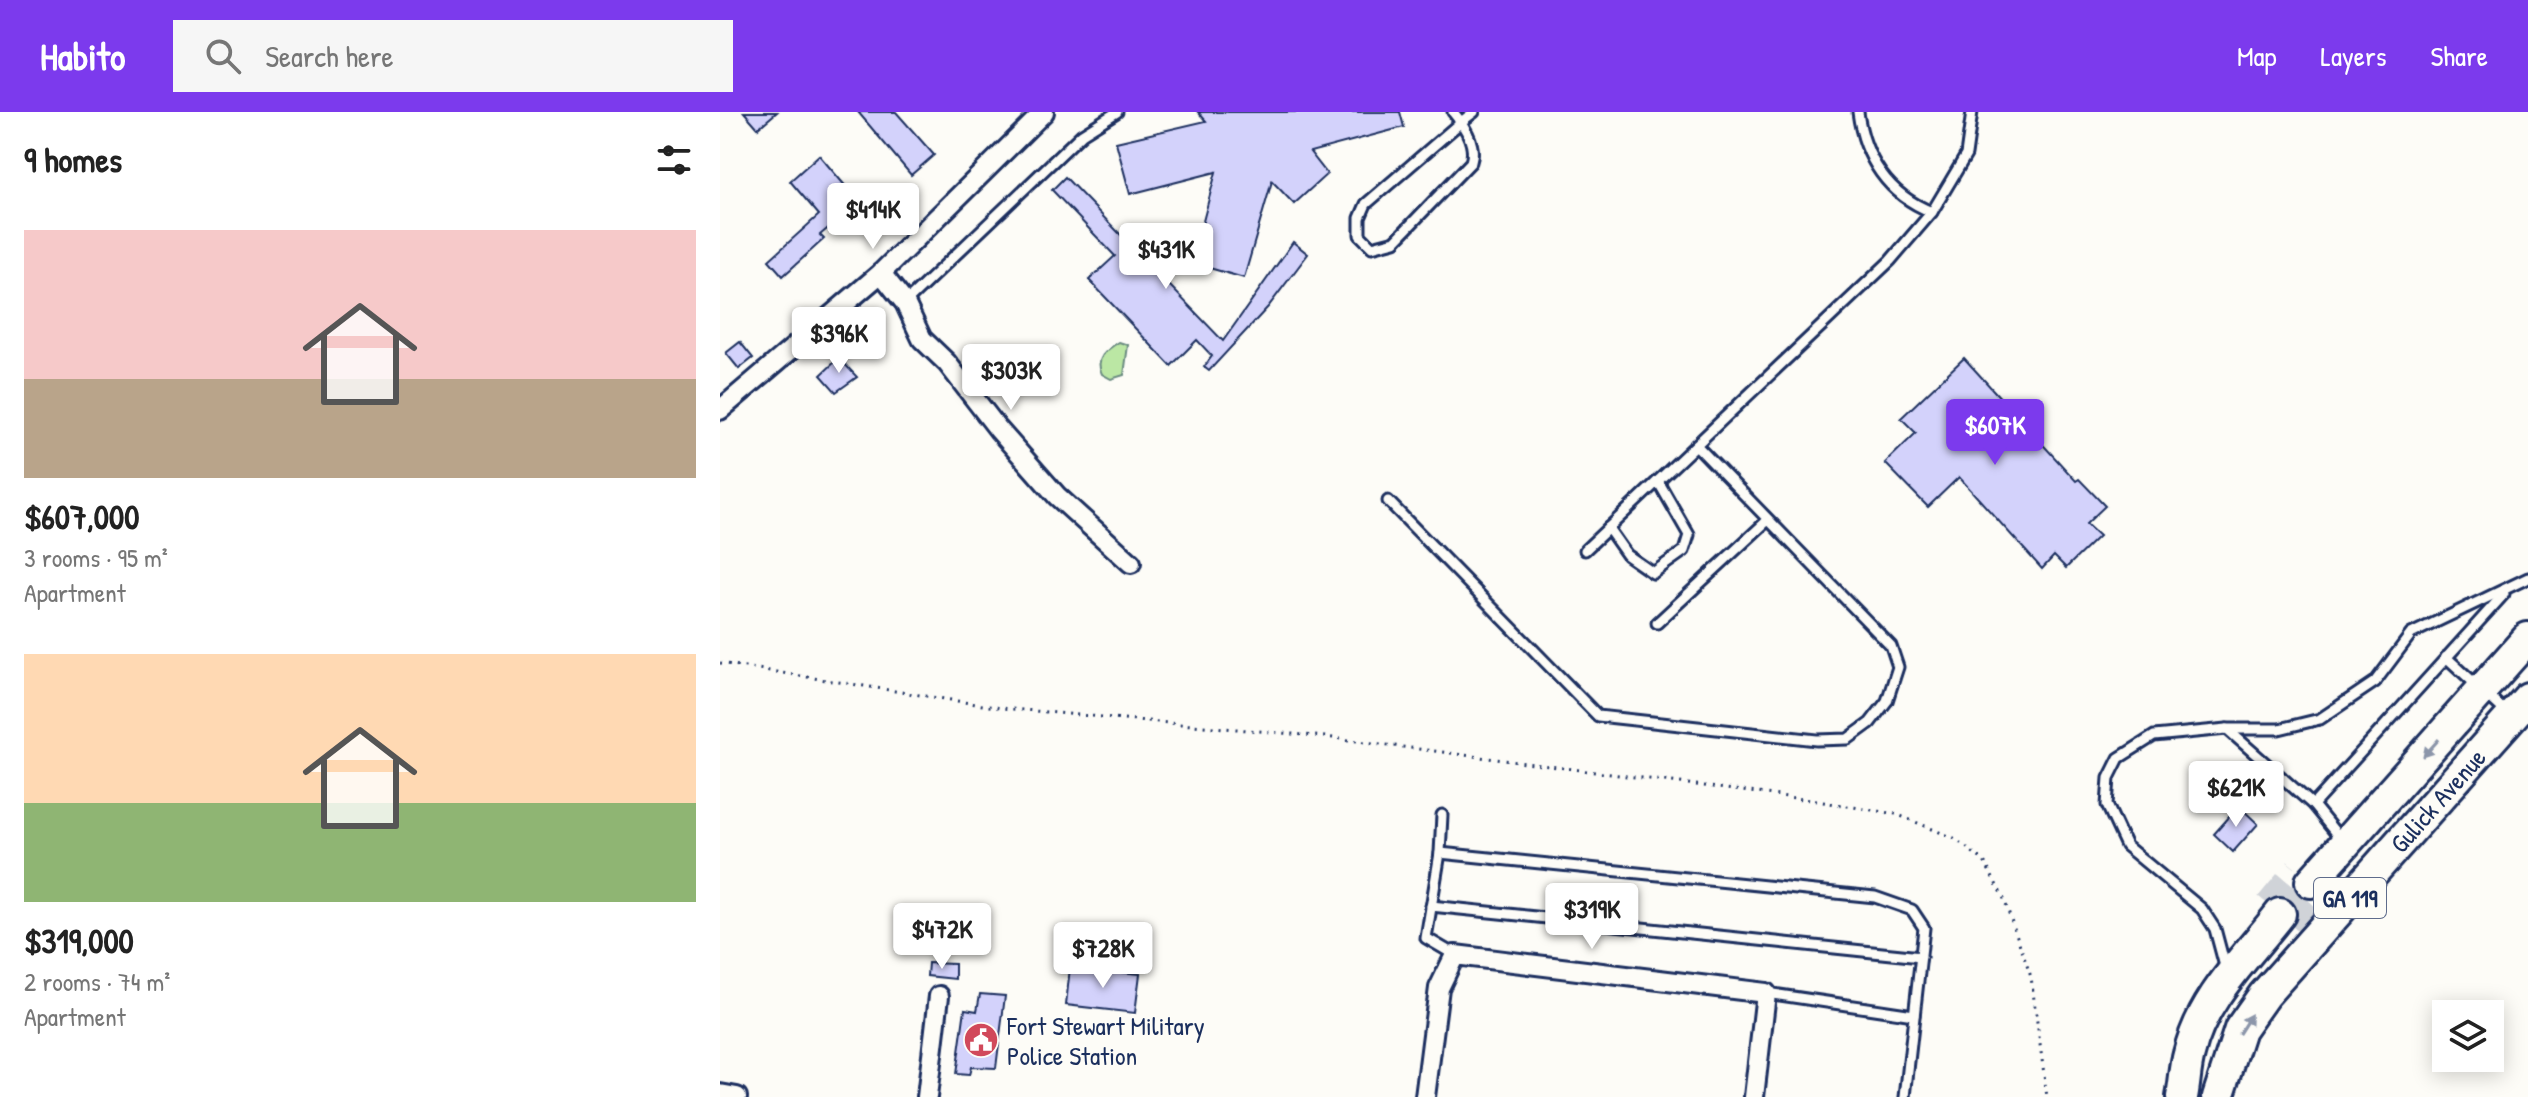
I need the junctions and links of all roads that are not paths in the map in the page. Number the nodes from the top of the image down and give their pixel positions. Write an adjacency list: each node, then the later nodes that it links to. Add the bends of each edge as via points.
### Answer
1 (1044, 112): 9 (street)
2 (1117, 112): 10 (lane, via 1082,134)
3 (1453, 112): 7 (lane)
4 (1474, 112): 7 (lane)
5 (1858, 112): 8 (lane, via 1863,139 1880,174 1906,199)
6 (1972, 112): 8 (lane, via 1966,155)
7 (1461, 122): 7 (lane, via 1366,204 1360,235 1372,247 1395,241 1471,162 1474,153)
8 (1932, 212): 12 (lane, via 1890,261)
9 (881, 273): 10 (street); 11 (street)
10 (905, 303): 18 (street, via 922,339 998,429 1057,496)
11 (720, 410)
12 (1696, 445): 13 (lane); 15 (lane)
13 (1658, 481): 16 (lane); 16 (lane, via 1689,535 1684,551 1653,573 1627,555)
14 (1388, 501): 15 (lane, via 1598,716 1848,739 1887,701 1898,667 1891,646)
15 (1768, 520): 21 (lane)
16 (1608, 528): 17 (lane)
17 (1585, 550)
18 (1131, 563)
19 (2528, 578): 20 (lane)
20 (2508, 588): 23 (lane); 26 (lane, via 2411,634 2375,682 2320,719 2279,729)
21 (1657, 623)
22 (2528, 638): 24 (main road, GA 119)
23 (2446, 657): 24 (lane); 27 (lane)
24 (2483, 689): 25 (lane); 29 (main road, GA 119, one-way to 29)
25 (2520, 708): 47 (main road, Gulick Avenue / GA 119, one-way to 25, via 2240,1029 2264,995)
26 (2227, 729): 27 (lane); 36 (lane, via 2154,736 2136,746 2119,758 2109,778 2107,805 2126,846 2202,909 2215,929)
27 (2313, 805): 29 (lane)
28 (1442, 815): 30 (lane)
29 (2345, 844): 31 (main road)
30 (1440, 853): 32 (lane); 35 (lane, via 1875,897 1912,910 1924,928)
31 (2310, 881)
32 (1431, 906): 34 (lane, via 1426,938); 35 (lane)
33 (2276, 919): 36 (main road)
34 (1455, 955): 37 (street); 43 (street, via 1439,988)
35 (1921, 957): 39 (lane)
36 (2227, 978): 46 (main road, via 2189,1052)
37 (1766, 993): 39 (lane); 44 (street)
38 (939, 996): 42 (street)
39 (1914, 1015): 45 (lane)
40 (720, 1094): 41 (street)
41 (737, 1097)
42 (927, 1097)
43 (1425, 1097)
44 (1754, 1097)
45 (1905, 1097)
46 (2182, 1097)
47 (2218, 1097)

